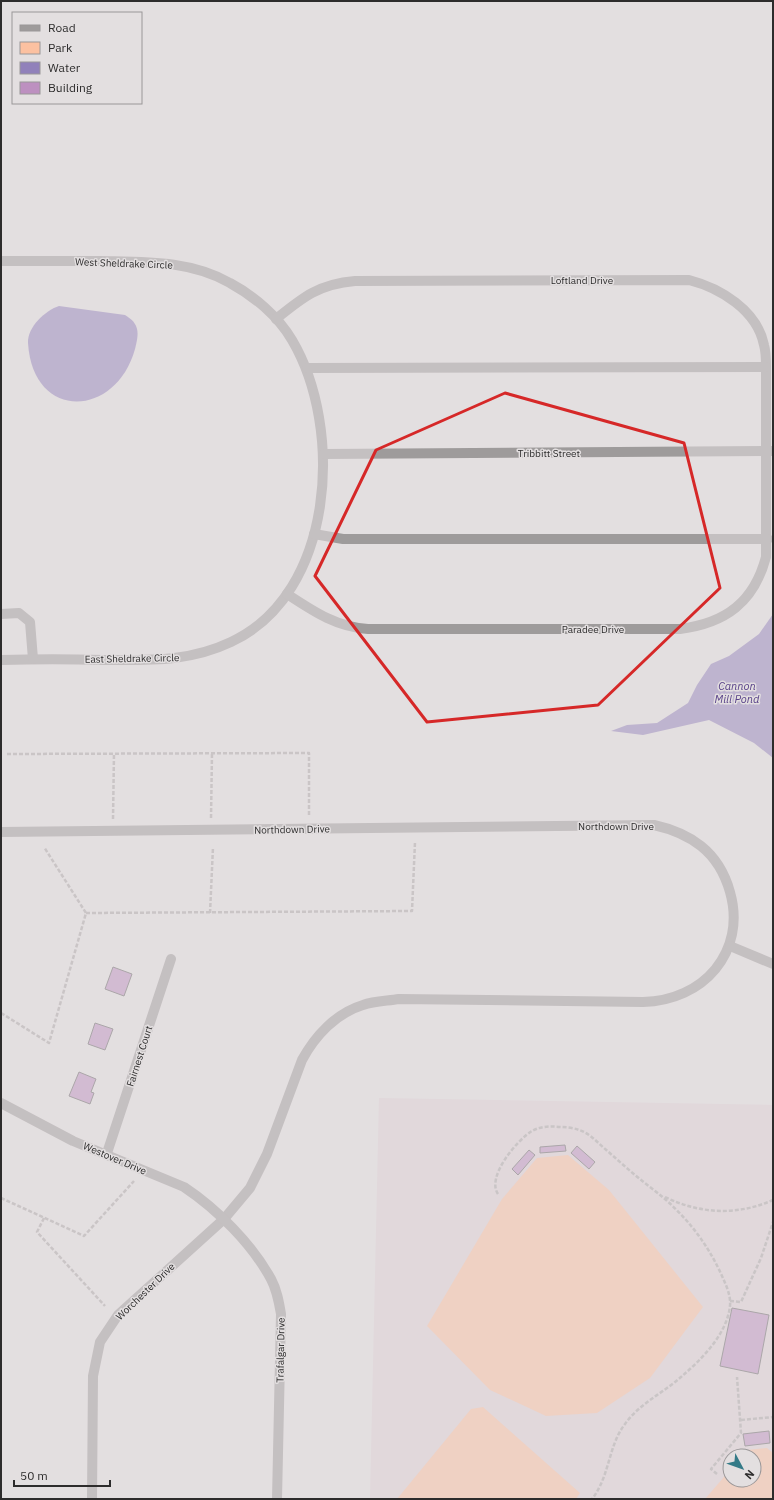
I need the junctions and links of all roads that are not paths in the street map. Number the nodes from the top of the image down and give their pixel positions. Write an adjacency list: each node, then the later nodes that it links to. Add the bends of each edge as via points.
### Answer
1 (1, 261): 2 (street, West Sheldrake Circle, via 152,262 190,267 214,275 246,292)
2 (276, 319): 3 (street, Loftland Drive, via 303,297 319,288 336,283 689,280 705,284 722,293 749,316 759,330 764,344); 4 (street, West Sheldrake Circle, via 291,338)
3 (766, 367): 4 (street); 5 (street, Loftland Drive)
4 (307, 368): 6 (street, West Sheldrake Circle, via 317,402)
5 (769, 451): 6 (street, Tribbitt Street); 8 (street, Paradee Drive)
6 (324, 454): 7 (street, East Sheldrake Circle)
7 (314, 534): 8 (street, via 343,539); 9 (street, East Sheldrake Circle, via 300,572)
8 (768, 538): 9 (street, Paradee Drive, via 763,570 746,598 732,612 716,621 680,629 356,628 333,622)
9 (287, 594): 11 (street, East Sheldrake Circle, via 271,613 234,641 189,657 162,660)
10 (1, 614): 11 (street, via 19,613 30,622)
11 (33, 659): 12 (street, East Sheldrake Circle)
12 (1, 660)
13 (1, 832): 14 (street, Northdown Drive, via 654,825 678,831 702,846 715,860 725,876 732,905)
14 (730, 946): 16 (street); 19 (street, Northdown Drive, via 710,977 697,988 669,1000 399,1000 362,1005 347,1012 320,1033 310,1046 302,1060 259,1173 239,1203)
15 (171, 959): 18 (street, Fairnest Court)
16 (773, 964)
17 (1, 1102): 18 (street, Westover Drive, via 73,1141)
18 (107, 1154): 19 (street, Westover Drive, via 184,1187)
19 (224, 1219): 20 (street, Worchester Drive, via 133,1299 118,1315 100,1342 93,1376); 21 (street, Trafalgar Drive, via 262,1264 278,1296 281,1314)
20 (92, 1499)
21 (277, 1499)

